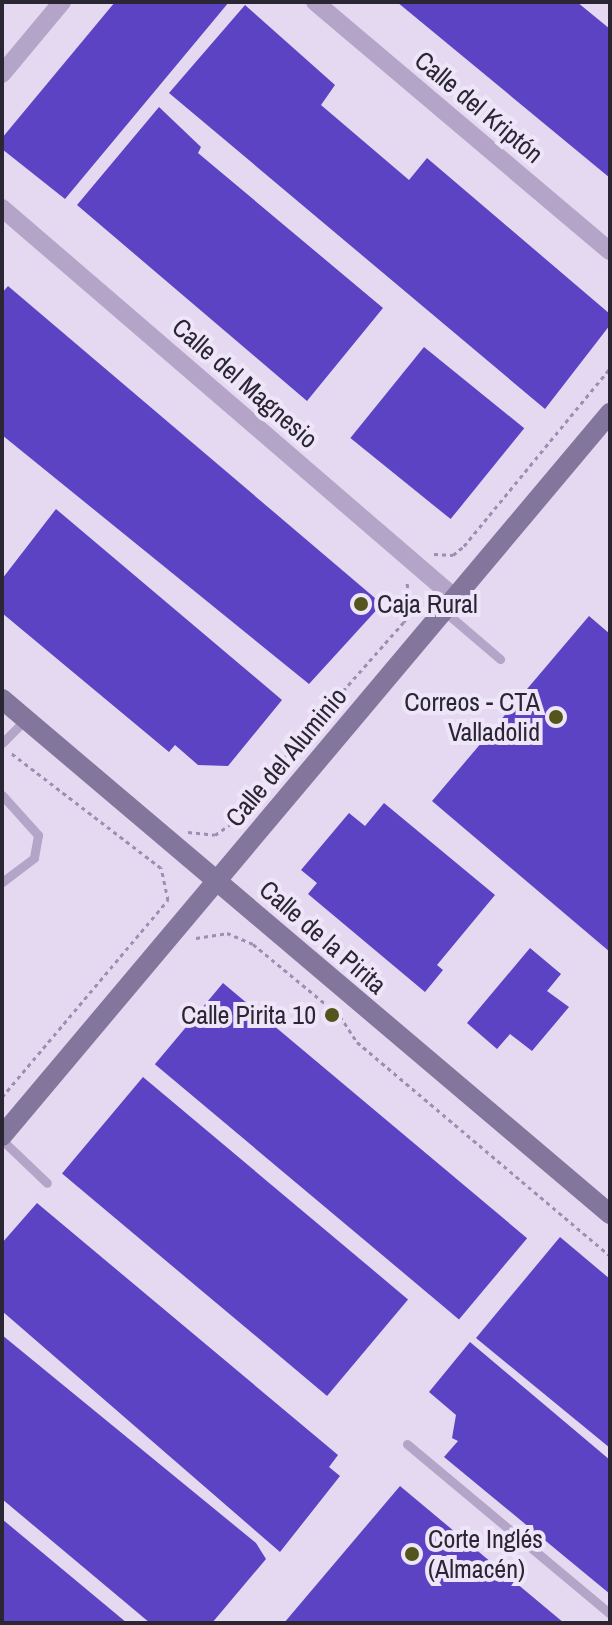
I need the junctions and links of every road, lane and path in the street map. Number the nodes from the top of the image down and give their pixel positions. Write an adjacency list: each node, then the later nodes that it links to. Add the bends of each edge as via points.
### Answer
1 (62, 2): 3 (street)
2 (315, 2): 5 (street, Calle del Kriptón)
3 (2, 74)
4 (2, 208): 10 (street, Calle del Magnesio)
5 (610, 251)
6 (610, 368): 8 (path, via 464,546 453,555)
7 (610, 413): 10 (street, Calle del Aluminio)
8 (428, 553)
9 (401, 574): 16 (path, via 412,597 404,622 253,793 228,831 201,835)
10 (449, 604): 11 (lane); 17 (street, Calle del Aluminio)
11 (500, 659)
12 (2, 699): 13 (street, Calle de la Pirita)
13 (26, 719): 14 (lane); 17 (street, Calle de la Pirita)
14 (2, 744): 20 (path, via 161,868 168,900)
15 (2, 795): 18 (lane, via 38,835 34,858)
16 (189, 830)
17 (217, 879): 21 (street, Calle del Aluminio); 23 (street, Calle de la Pirita)
18 (2, 882)
19 (199, 940): 24 (path, via 227,933 253,944 340,1016 357,1042)
20 (2, 1097)
21 (2, 1138): 22 (lane)
22 (47, 1183)
23 (610, 1214)
24 (610, 1256)
25 (407, 1444): 26 (lane)
26 (610, 1614)

